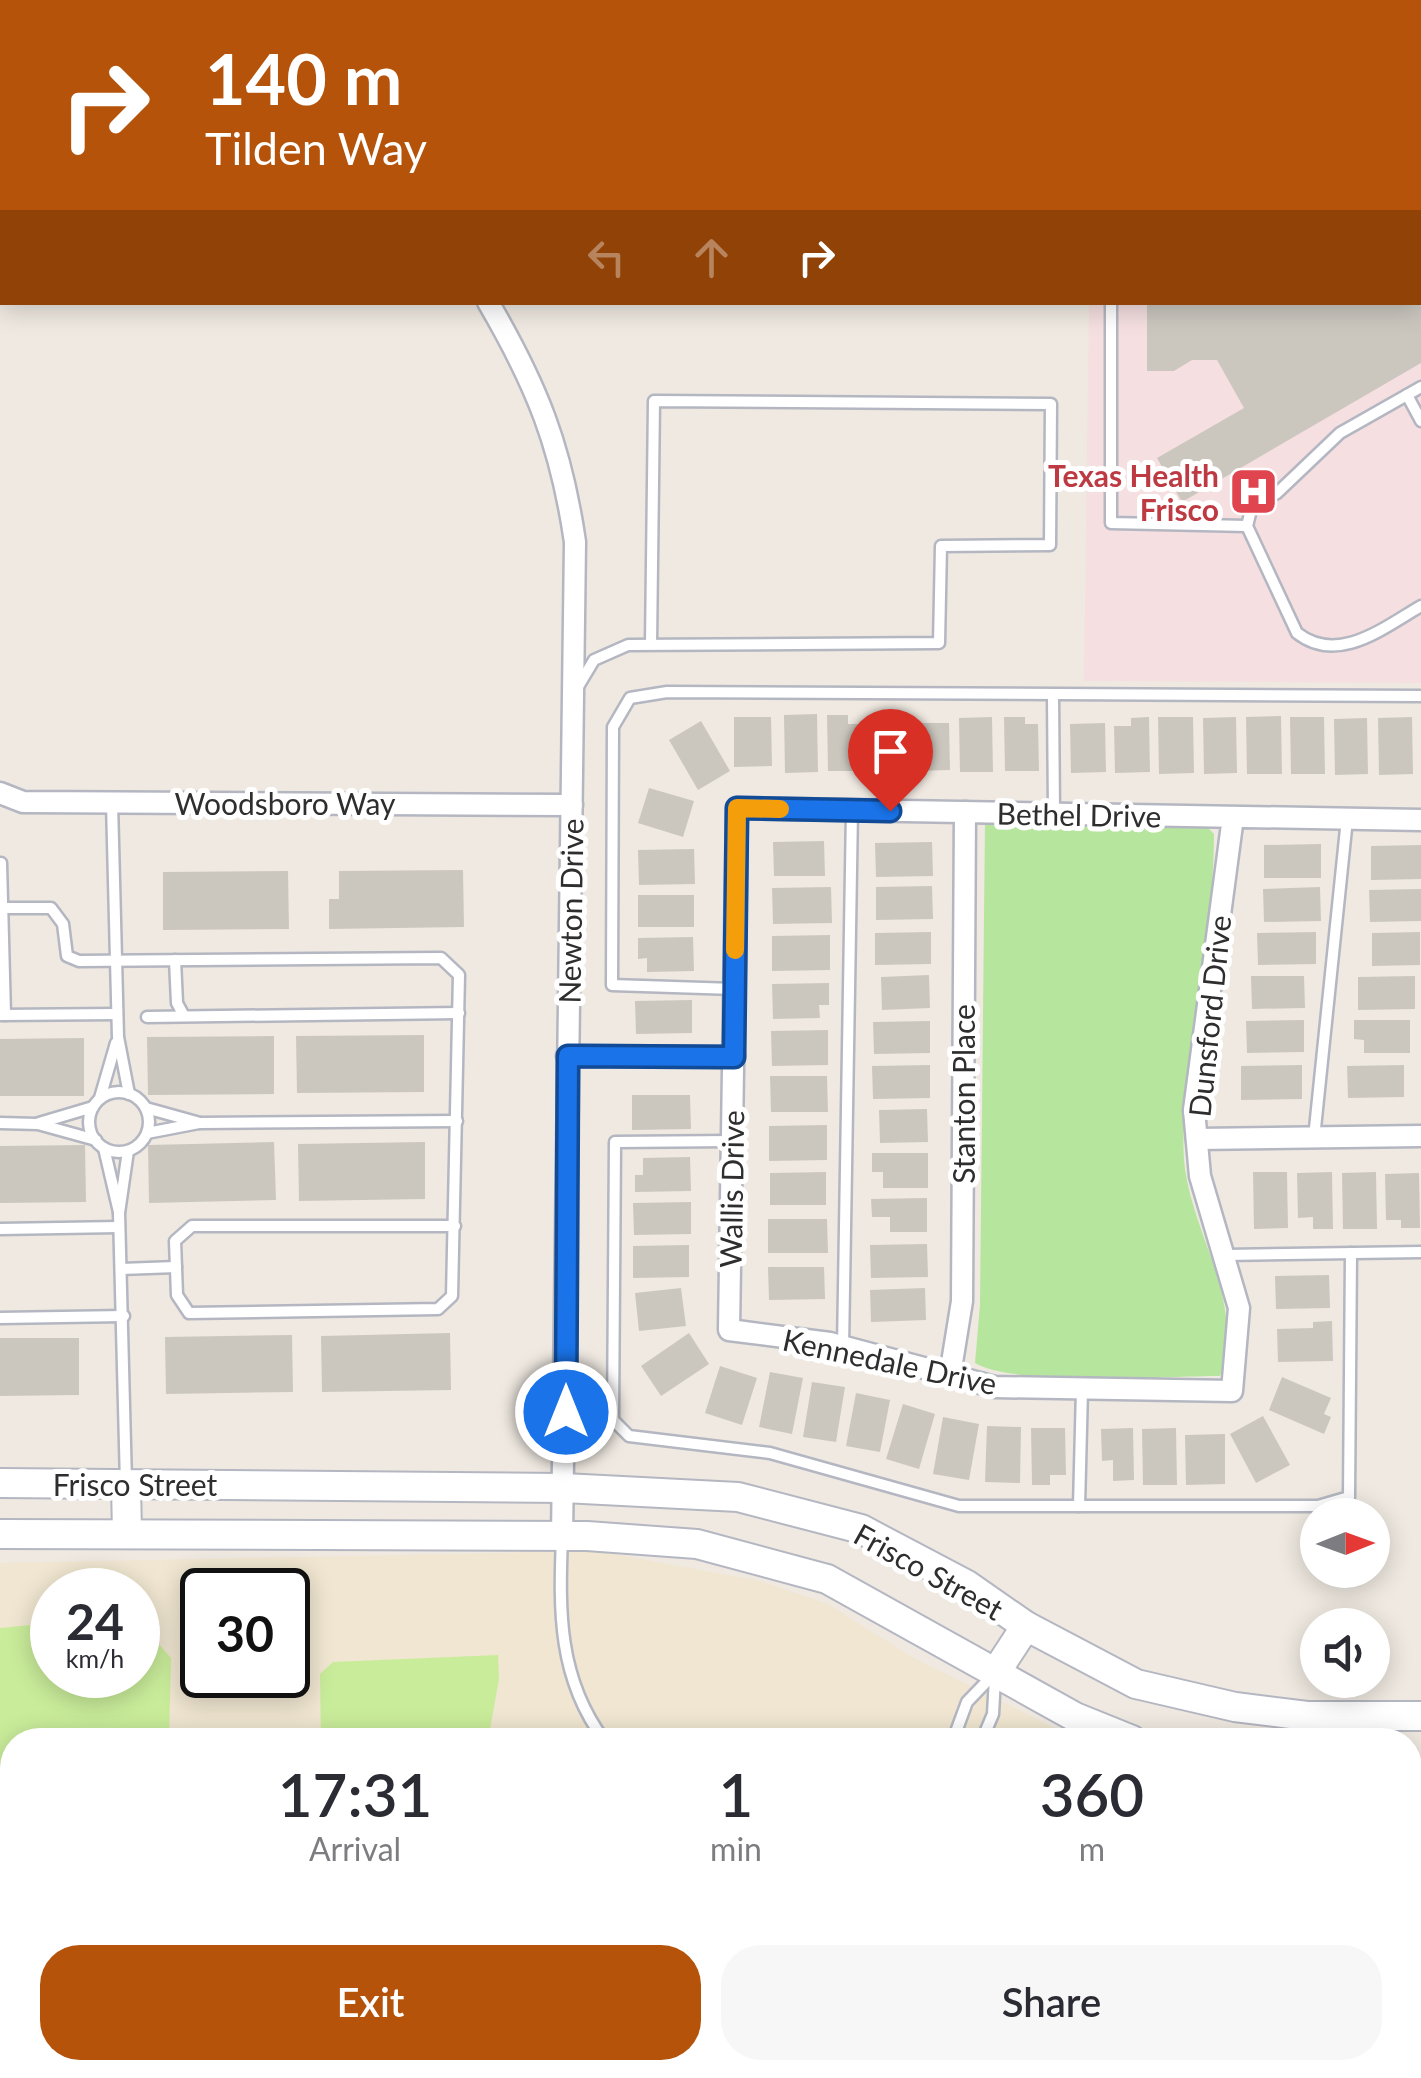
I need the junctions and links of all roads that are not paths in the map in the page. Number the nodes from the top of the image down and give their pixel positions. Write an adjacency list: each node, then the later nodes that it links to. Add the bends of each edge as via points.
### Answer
1 (490, 305): 11 (street, Newton Drive, via 531,376 564,471 575,542)
2 (1111, 305): 6 (lane, via 1111,523)
3 (1421, 387): 4 (lane)
4 (1406, 395): 5 (lane); 6 (lane, via 1340,432 1277,494 1252,506)
5 (1421, 421)
6 (1247, 526): 7 (lane, via 1297,632 1312,644 1338,647 1366,638)
7 (1421, 606)
8 (651, 644): 8 (lane, via 939,643 941,546 1050,545 1051,404 654,401); 11 (lane, via 616,647 594,660)
9 (1053, 696): 10 (lane); 18 (lane); 26 (lane, via 667,692 630,698 613,727 612,985)
10 (1421, 696)
11 (574, 700): 14 (street, Newton Drive)
12 (0, 793): 13 (street, Woodsboro Way, via 23,802)
13 (112, 802): 14 (street, Woodsboro Way); 25 (lane)
14 (572, 805): 33 (street, Newton Drive)
15 (737, 808): 16 (street, Bethel Drive); 26 (street, Wallis Drive)
16 (852, 810): 17 (street, Bethel Drive); 61 (lane)
17 (964, 812): 18 (street, Bethel Drive); 62 (street, Stanton Place, via 962,1302)
18 (1054, 814): 19 (street, Bethel Drive)
19 (1233, 817): 20 (street, Bethel Drive); 45 (street, Dunsford Drive, via 1194,1110)
20 (1347, 819): 21 (street, Bethel Drive); 44 (lane)
21 (1421, 820)
22 (1, 863): 23 (lane)
23 (2, 908): 25 (lane, via 51,908 63,924 67,956); 29 (lane)
24 (175, 960): 25 (lane); 27 (lane, via 441,958 459,975); 31 (lane)
25 (116, 962): 28 (lane)
26 (734, 989): 34 (street, Wallis Drive)
27 (459, 1013): 31 (lane); 39 (lane)
28 (117, 1014): 29 (lane); 32 (lane)
29 (2, 1015)
30 (147, 1016): 31 (lane)
31 (184, 1016)
32 (118, 1037): 35 (lane); 36 (lane)
33 (568, 1056): 34 (street); 67 (street, Newton Drive)
34 (734, 1057): 46 (street, Wallis Drive)
35 (129, 1094): 36 (lane, via 109,1094); 37 (lane)
36 (96, 1103): 41 (lane); 47 (lane, via 90,1120)
37 (146, 1108): 38 (lane); 42 (lane)
38 (200, 1122): 39 (lane); 42 (lane)
39 (456, 1122): 50 (lane)
40 (0, 1123): 41 (lane)
41 (38, 1124): 47 (lane)
42 (147, 1133): 48 (lane)
43 (1421, 1136): 44 (street)
44 (1314, 1138): 45 (street)
45 (1197, 1139): 55 (street, Dunsford Drive, via 1200,1176)
46 (731, 1141): 60 (street, Wallis Drive); 68 (lane, via 615,1142 613,1420 630,1436 770,1453 959,1506)
47 (100, 1144): 48 (lane); 49 (lane)
48 (128, 1150): 49 (lane)
49 (119, 1213): 51 (lane)
50 (455, 1226): 56 (lane, via 192,1226 175,1241); 56 (lane, via 452,1296 438,1309 189,1314 177,1295)
51 (119, 1227): 52 (lane); 57 (lane)
52 (0, 1229)
53 (1421, 1252): 54 (lane)
54 (1351, 1254): 55 (lane); 68 (lane, via 1349,1497 1318,1506)
55 (1226, 1255): 64 (street, Dunsford Drive, via 1239,1308)
56 (176, 1267): 57 (lane)
57 (121, 1270): 58 (lane)
58 (124, 1316): 59 (lane); 66 (lane)
59 (0, 1318)
60 (729, 1330): 61 (street, Kennedale Drive)
61 (844, 1347): 62 (street, Kennedale Drive)
62 (950, 1375): 63 (street, Kennedale Drive, via 995,1387)
63 (1082, 1388): 64 (street, Kennedale Drive); 68 (lane)
64 (1232, 1391)
65 (0, 1484): 66 (street, Frisco Street)
66 (126, 1484): 67 (street, Frisco Street); 70 (street)
67 (564, 1488): 71 (street, Newton Drive); 72 (street, Frisco Street, via 738,1497 861,1528 967,1585)
68 (1079, 1506)
69 (0, 1534): 70 (street, Frisco Street)
70 (127, 1534): 71 (street, Frisco Street)
71 (562, 1538): 73 (street, Frisco Street, via 698,1544 811,1574); 75 (lane, via 562,1640 572,1684)
72 (1026, 1626): 73 (street); 74 (street, Frisco Street, via 1136,1684 1235,1708)
73 (996, 1672): 76 (lane, via 967,1702); 77 (lane); 78 (street, Frisco Street)
74 (1421, 1716)
75 (597, 1728)
76 (957, 1728)
77 (987, 1728)
78 (1102, 1728)

